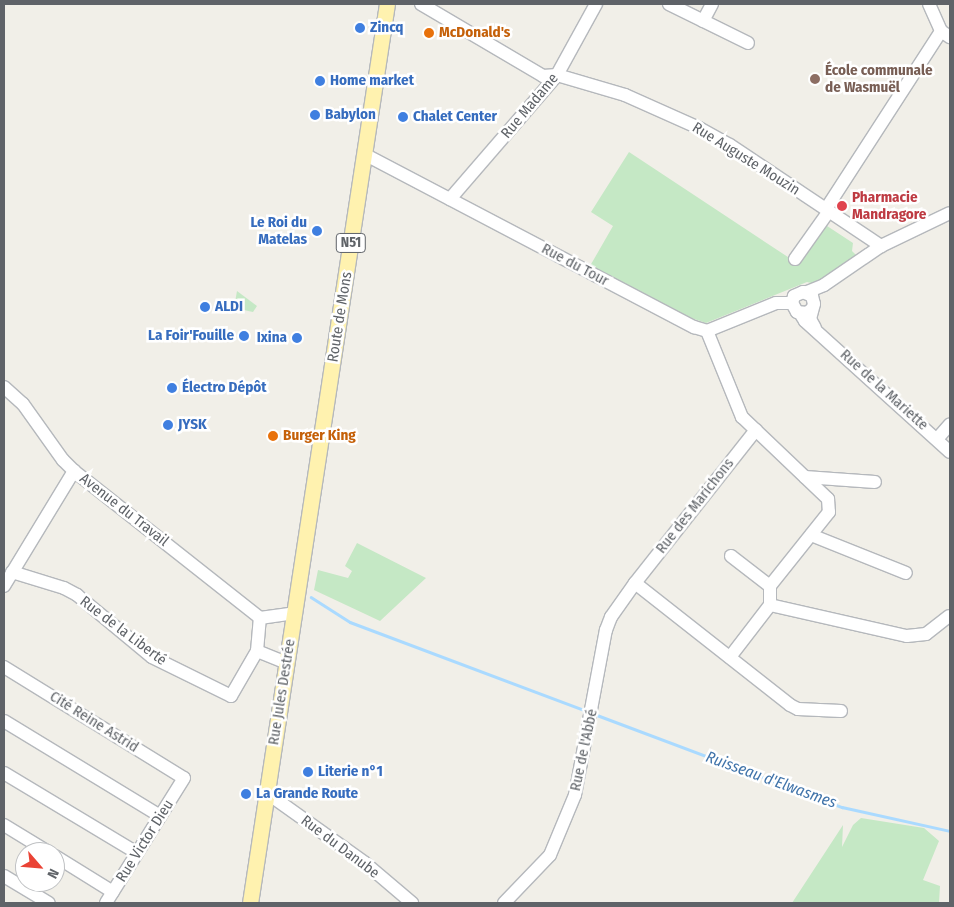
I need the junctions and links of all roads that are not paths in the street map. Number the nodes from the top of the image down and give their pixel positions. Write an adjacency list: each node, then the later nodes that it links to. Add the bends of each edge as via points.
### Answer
1 (387, 4): 11 (main road, Route de Mons / N51)
2 (421, 4): 10 (street, Rue Auguste Mouzin, via 533,71 543,76)
3 (596, 4): 10 (street, Rue Madame)
4 (669, 4): 7 (street)
5 (712, 4): 7 (street)
6 (929, 4): 8 (street)
7 (703, 21): 9 (street)
8 (945, 34): 13 (street)
9 (748, 43)
10 (557, 75): 12 (street, Rue Madame); 13 (street, Rue Auguste Mouzin, via 625,95 691,124 730,145)
11 (364, 154): 12 (street, Rue du Tour); 26 (main road, Route de Mons / N51)
12 (450, 199): 18 (street, Rue du Tour)
13 (827, 210): 15 (street, Rue Auguste Mouzin); 16 (street)
14 (950, 212): 15 (street)
15 (881, 246): 17 (street)
16 (795, 259)
17 (803, 302): 18 (street, via 776,303); 22 (street, Rue de la Mariette, via 816,330)
18 (707, 331): 21 (street, via 742,417)
19 (4, 387): 24 (street, Avenue du Travail, via 23,404)
20 (950, 424): 22 (street)
21 (756, 430): 25 (street); 32 (street, Rue des Marichons)
22 (938, 438): 23 (street, Rue de la Mariette)
23 (950, 452)
24 (74, 471): 30 (street); 38 (street, Avenue du Travail)
25 (805, 476): 27 (street); 28 (street, via 828,499 829,512)
26 (315, 481): 36 (main road, Rue Jules Destrée / N51)
27 (875, 482)
28 (811, 535): 31 (street); 34 (street)
29 (731, 556): 34 (street)
30 (12, 572): 33 (street); 39 (street, Rue de la Liberté, via 70,591 152,657 232,696)
31 (906, 573)
32 (635, 583): 40 (street); 59 (street, Rue de l'Abbé, via 616,608 606,630 575,795 550,855)
33 (4, 586)
34 (770, 586): 35 (street)
35 (770, 605): 37 (street, via 907,636 926,634); 40 (street)
36 (295, 613): 38 (street); 41 (main road, Rue Jules Destrée / N51)
37 (950, 617)
38 (260, 618): 39 (street)
39 (257, 651): 41 (street)
40 (730, 657): 43 (street, via 798,709)
41 (287, 663): 47 (main road, Rue Jules Destrée / N51)
42 (4, 667): 46 (street, Cité Reine Astrid)
43 (841, 711)
44 (4, 721): 48 (street)
45 (4, 773): 51 (street)
46 (184, 778): 48 (street, Rue Victor Dieu)
47 (267, 793): 57 (main road, Rue Jules Destrée / N51); 58 (street, Rue du Danube, via 365,863)
48 (160, 816): 51 (street, Rue Victor Dieu)
49 (4, 825): 50 (street)
50 (32, 842)
51 (137, 853): 54 (street, Rue Victor Dieu)
52 (65, 862): 54 (street)
53 (4, 876): 55 (street)
54 (113, 892): 56 (street, Rue Victor Dieu)
55 (49, 903)
56 (106, 903)
57 (250, 903)
58 (412, 903)
59 (504, 903)

